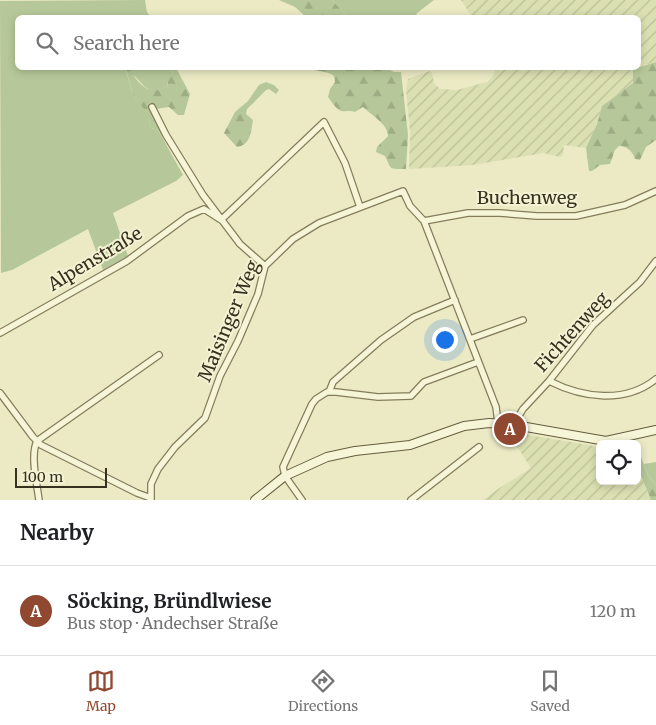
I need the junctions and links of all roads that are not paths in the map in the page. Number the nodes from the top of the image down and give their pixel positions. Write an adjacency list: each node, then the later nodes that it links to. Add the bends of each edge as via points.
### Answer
1 (152, 107): 4 (street, via 176,152)
2 (656, 191): 5 (street, Buchenweg, via 625,206 576,216 468,213)
3 (360, 207): 4 (street, via 345,163 324,122); 5 (street, Maisinger Weg, via 403,191 410,206); 7 (street, Maisinger Weg, via 319,223 293,239)
4 (221, 220): 7 (street, via 240,244); 10 (street, Alpenstraße, via 204,209 188,216 127,261)
5 (424, 221): 8 (street)
6 (656, 261): 15 (street, Fichtenweg, via 640,282 594,325)
7 (266, 266): 24 (street, Maisinger Weg, via 258,294 220,376 205,418 158,469 152,479)
8 (455, 300): 11 (street); 16 (street, via 414,317 381,340 333,382)
9 (523, 320): 11 (street)
10 (0, 332)
11 (470, 339): 13 (street)
12 (159, 355): 21 (street)
13 (478, 362): 16 (street, via 424,382 411,396 378,397); 18 (street, via 496,407)
14 (656, 378): 15 (street, via 622,395 609,396 591,395)
15 (549, 381): 19 (street, Fichtenweg, via 523,409)
16 (329, 392): 23 (street, via 320,395 312,404 283,467)
17 (0, 393): 21 (street)
18 (498, 423): 19 (street); 23 (street, via 464,426 410,445 327,457)
19 (516, 425): 20 (street, via 606,441)
20 (656, 430)
21 (37, 441): 24 (street); 25 (street, via 34,458)
22 (480, 447): 28 (street)
23 (285, 476): 26 (street); 27 (street)
24 (151, 499)
25 (39, 500)
26 (255, 500)
27 (302, 500)
28 (411, 500)

